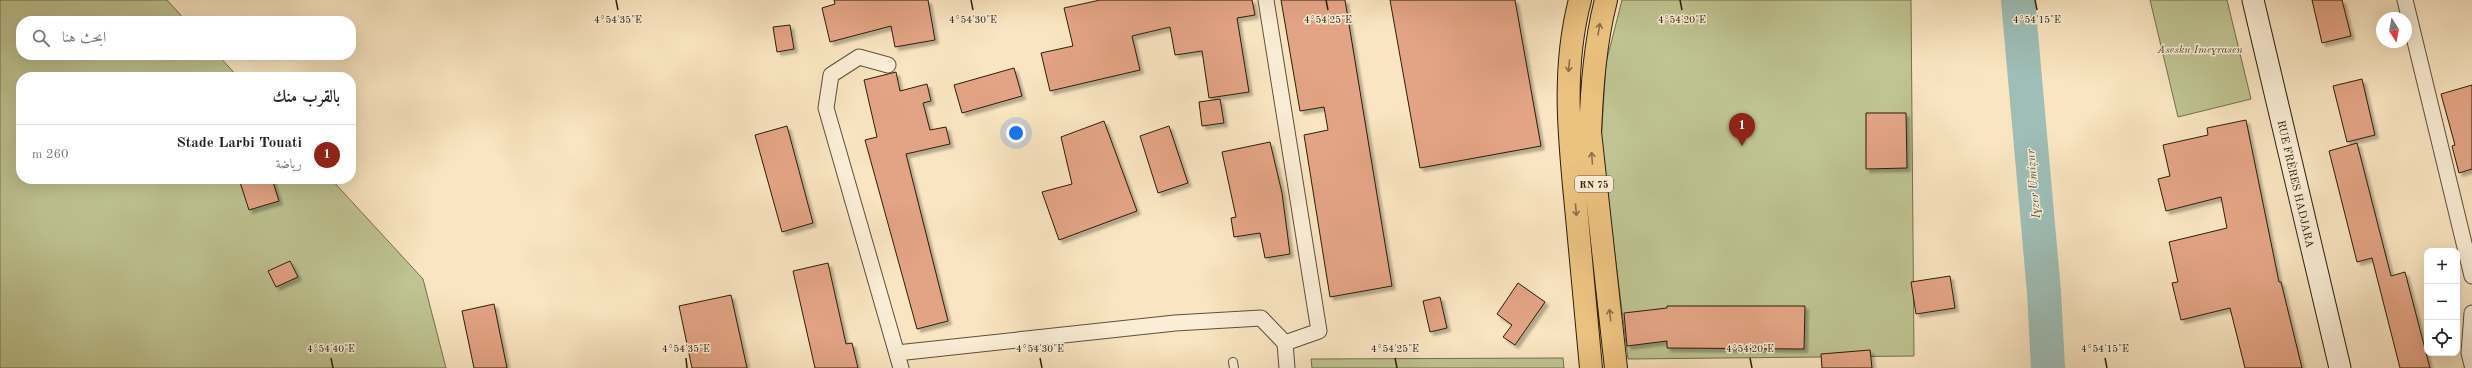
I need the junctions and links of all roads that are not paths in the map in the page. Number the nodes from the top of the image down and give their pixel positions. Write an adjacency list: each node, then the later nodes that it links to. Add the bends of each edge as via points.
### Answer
1 (1266, 0): 9 (street, via 1319,331)
2 (1580, 0): 12 (main road, RN 75, one-way to 12, via 1570,49 1567,85 1569,136)
3 (1606, 0): 11 (main road, RN 75, one-way to 3, via 1590,132 1591,93 1599,28)
4 (2252, 0): 16 (main road, RUE FRÈRES HADJARA)
5 (2405, 0): 7 (street)
6 (888, 64): 10 (street, via 859,57 831,75 826,108)
7 (2472, 276)
8 (2472, 313): 13 (street, via 2469,354)
9 (1285, 343): 10 (street, via 1260,318 1175,323); 15 (street)
10 (897, 353): 14 (street)
11 (1615, 358): 12 (main road)
12 (1591, 360)
13 (2472, 364)
14 (901, 368)
15 (1287, 368)
16 (2340, 368)

